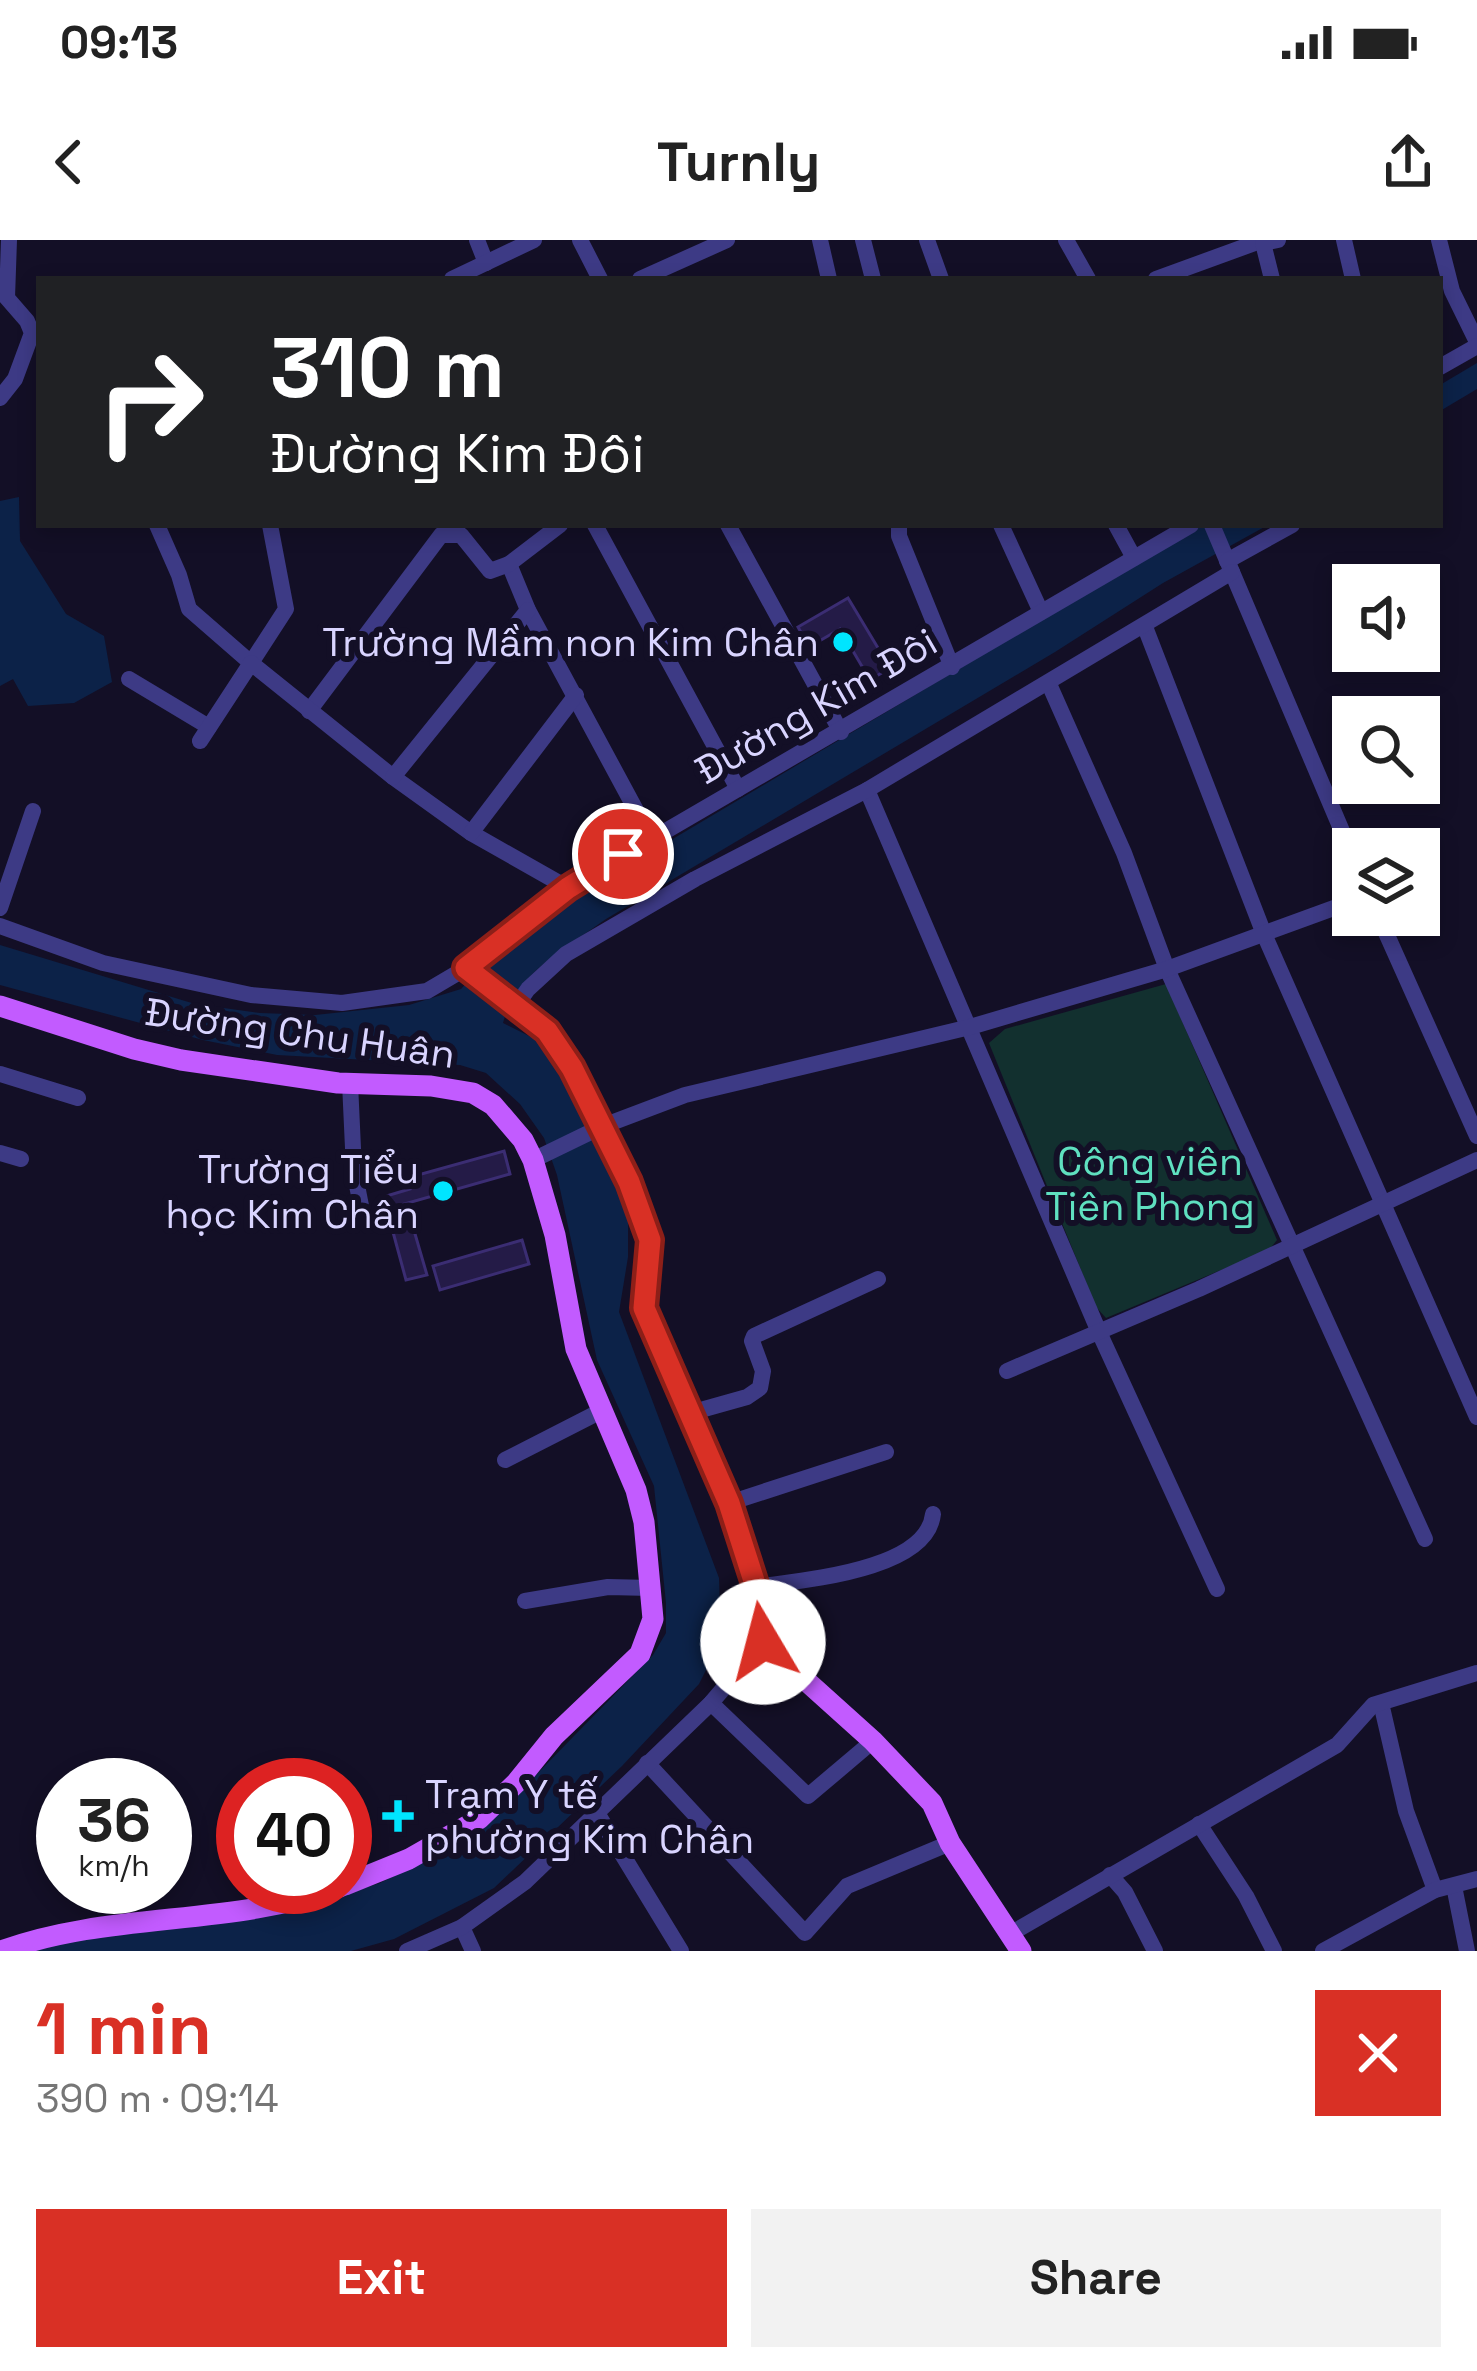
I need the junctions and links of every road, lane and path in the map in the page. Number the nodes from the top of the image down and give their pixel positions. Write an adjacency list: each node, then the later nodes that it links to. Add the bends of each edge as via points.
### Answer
1 (10, 240): 24 (street, via 7,298)
2 (477, 240): 13 (street)
3 (534, 240): 13 (street)
4 (580, 240): 15 (street)
5 (727, 240): 16 (street)
6 (820, 240): 17 (street)
7 (863, 240): 18 (street)
8 (927, 240): 19 (street)
9 (1066, 240): 20 (street)
10 (1344, 240): 23 (street)
11 (1439, 240): 25 (street)
12 (1268, 241): 21 (street); 22 (street)
13 (486, 263): 14 (street)
14 (465, 276)
15 (598, 276)
16 (647, 276)
17 (828, 276)
18 (872, 276)
19 (940, 276)
20 (1086, 276)
21 (1165, 276)
22 (1273, 276)
23 (1352, 276)
24 (36, 333): 27 (street)
25 (1477, 344): 26 (street)
26 (1443, 365)
27 (0, 398)
28 (158, 528): 45 (street, via 189,609)
29 (271, 528): 45 (street, via 286,609)
30 (556, 528): 41 (street)
31 (597, 528): 53 (street)
32 (730, 528): 51 (street)
33 (898, 528): 46 (street)
34 (1002, 528): 43 (street)
35 (1118, 528): 39 (street)
36 (1186, 528): 39 (street, Đường Kim Đôi)
37 (1213, 528): 40 (street)
38 (1287, 528): 40 (street)
39 (1134, 558): 43 (street, Đường Kim Đôi)
40 (1227, 561): 44 (street); 56 (street)
41 (509, 564): 42 (street); 50 (street, via 490,571 461,535 442,535)
42 (528, 610): 49 (street); 52 (street)
43 (1041, 612): 46 (street, Đường Kim Đôi)
44 (1145, 627): 48 (street); 63 (street)
45 (251, 663): 47 (street, via 204,734); 50 (street)
46 (952, 667): 51 (street, Đường Kim Đôi)
47 (129, 679)
48 (1049, 684): 54 (street); 65 (street)
49 (576, 695): 57 (street); 58 (street)
50 (309, 711): 52 (street)
51 (841, 732): 53 (street, Đường Kim Đôi)
52 (393, 777): 57 (street)
53 (738, 789): 58 (street, Đường Kim Đôi)
54 (867, 790): 68 (street, via 566,954); 69 (street)
55 (33, 811): 60 (street)
56 (1341, 828)
57 (471, 833): 59 (street)
58 (651, 838): 59 (street, Đường Kim Đôi)
59 (568, 888): 66 (street, Đường Kim Đôi)
60 (0, 908)
61 (1332, 909): 63 (street)
62 (0, 926): 66 (street, Đường Kim Đôi, via 103,963 309,1002 428,991)
63 (1264, 934): 65 (street); 79 (street)
64 (1387, 936): 74 (street)
65 (1167, 969): 69 (street); 81 (street)
66 (469, 972): 68 (street)
67 (0, 1006): 71 (main road, Đường Chu Huân, via 181,1060)
68 (516, 1006): 73 (street, via 547,1031)
69 (970, 1027): 73 (street, via 685,1094); 83 (street)
70 (0, 1074): 72 (street)
71 (350, 1083): 77 (main road, Đường Chu Huân, via 473,1094 493,1105); 80 (street)
72 (78, 1098)
73 (603, 1126): 77 (street); 86 (street, via 648,1229 644,1308)
74 (1477, 1136)
75 (0, 1153): 76 (street)
76 (21, 1160)
77 (533, 1160): 85 (main road, Đường Chu Huân, via 576,1349)
78 (1477, 1160): 79 (street)
79 (1384, 1204): 81 (street); 87 (street)
80 (363, 1216)
81 (1290, 1247): 83 (street); 92 (street)
82 (878, 1280): 86 (street, via 754,1336 760,1388)
83 (1099, 1332): 84 (street); 95 (street)
84 (1007, 1371)
85 (601, 1411): 89 (street); 94 (main road, Đường Chu Huân, via 636,1490)
86 (690, 1413): 90 (street)
87 (1477, 1417)
88 (886, 1452): 90 (street)
89 (506, 1460)
90 (729, 1503): 93 (street)
91 (933, 1514): 93 (street, via 913,1550)
92 (1425, 1539)
93 (756, 1587): 97 (street)
94 (651, 1588): 96 (street); 106 (main road, Đường Chu Huân, via 652,1619 640,1654 504,1796 451,1837)
95 (1217, 1589)
96 (525, 1600)
97 (763, 1642): 99 (street); 101 (main road)
98 (1477, 1673): 100 (street)
99 (711, 1703): 101 (street, via 808,1796); 102 (street)
100 (1381, 1703): 104 (street, via 1337,1744); 110 (street)
101 (873, 1741): 105 (main road, via 932,1803)
102 (647, 1762): 103 (street); 105 (street, via 805,1933 848,1886)
103 (597, 1813): 112 (street, via 525,1882); 117 (street)
104 (1198, 1824): 107 (street); 119 (street)
105 (950, 1843): 113 (main road)
106 (372, 1874)
107 (1110, 1875): 113 (street); 118 (street)
108 (1477, 1879): 109 (street)
109 (1454, 1886): 110 (street); 121 (street)
110 (1435, 1890): 120 (street)
111 (216, 1912): 114 (main road, Đường Chu Huân, via 65,1930)
112 (462, 1927): 115 (street); 116 (street)
113 (1015, 1942)
114 (1, 1951)
115 (407, 1951)
116 (473, 1951)
117 (681, 1951)
118 (1155, 1951)
119 (1274, 1951)
120 (1323, 1951)
121 (1467, 1951)

